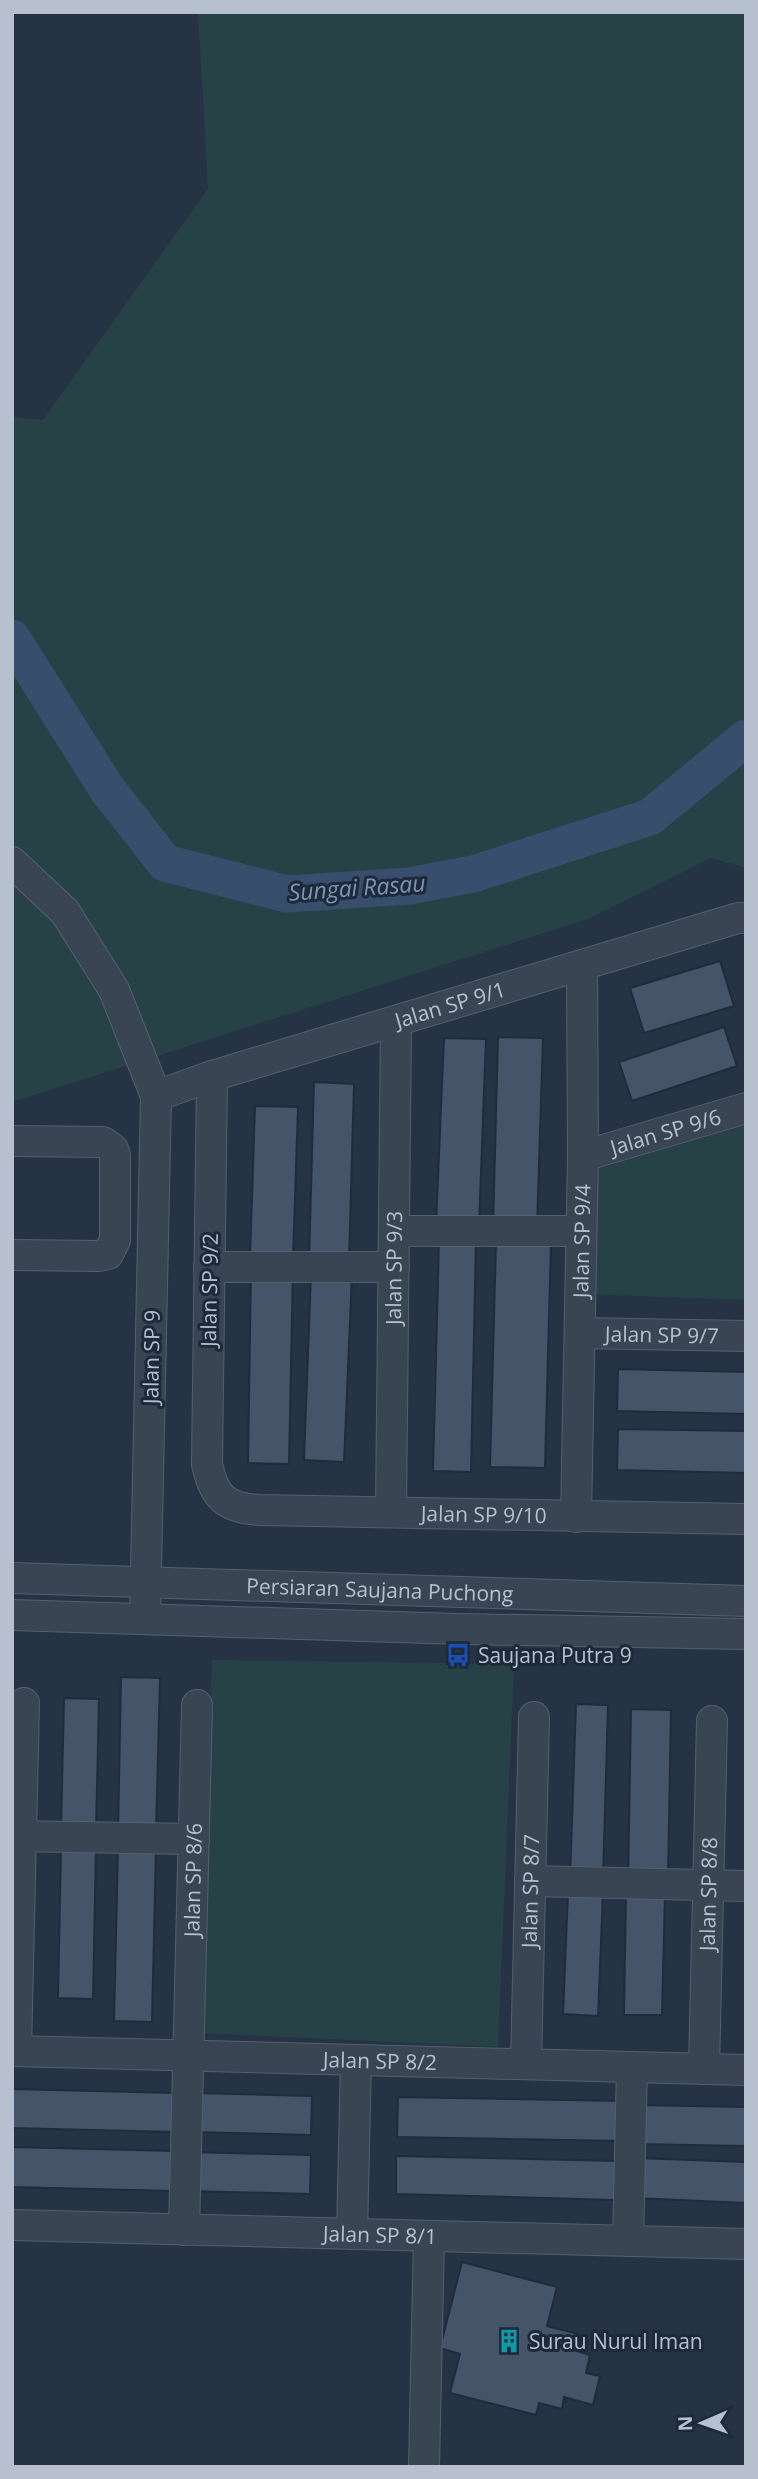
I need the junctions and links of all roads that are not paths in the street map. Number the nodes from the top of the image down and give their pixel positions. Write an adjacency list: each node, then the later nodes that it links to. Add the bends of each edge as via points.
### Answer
1 (12, 862): 6 (street, via 65,912 114,990)
2 (746, 918): 3 (street, Jalan SP 9/1)
3 (582, 965): 4 (street, Jalan SP 9/1); 9 (street, Jalan SP 9/4)
4 (396, 1023): 5 (street, Jalan SP 9/1); 10 (street, Jalan SP 9/3)
5 (212, 1076): 6 (street, Jalan SP 9/1); 13 (street, Jalan SP 9/2)
6 (156, 1096): 22 (street, Jalan SP 9)
7 (746, 1108): 9 (street, Jalan SP 9/6)
8 (12, 1141): 12 (street, via 103,1142 115,1155 114,1240 108,1254)
9 (583, 1156): 11 (street, Jalan SP 9/4)
10 (396, 1230): 11 (street); 14 (street, Jalan SP 9/3)
11 (581, 1231): 15 (street, Jalan SP 9/4)
12 (12, 1255)
13 (209, 1267): 14 (street); 17 (street, Jalan SP 9/2, via 207,1464 211,1484)
14 (394, 1267): 18 (street, Jalan SP 9/3)
15 (580, 1333): 16 (street, Jalan SP 9/7); 19 (street, Jalan SP 9/4)
16 (746, 1336)
17 (222, 1500): 18 (street, Jalan SP 9/10, via 240,1509)
18 (391, 1511): 19 (street, Jalan SP 9/10)
19 (576, 1517): 20 (street, Jalan SP 9/10)
20 (746, 1519)
21 (12, 1578): 22 (street, Persiaran Saujana Puchong)
22 (147, 1581): 23 (street, Persiaran Saujana Puchong); 25 (street, Jalan SP 9)
23 (746, 1601)
24 (12, 1615): 25 (street, Persiaran Saujana Puchong)
25 (145, 1618): 26 (street, Persiaran Saujana Puchong)
26 (746, 1634)
27 (24, 1703): 31 (street)
28 (197, 1705): 32 (street, Jalan SP 8/6)
29 (534, 1717): 33 (street, Jalan SP 8/7)
30 (712, 1721): 34 (street, Jalan SP 8/8)
31 (17, 1836): 32 (street); 36 (street)
32 (194, 1839): 37 (street, Jalan SP 8/6)
33 (530, 1881): 34 (street); 39 (street, Jalan SP 8/7)
34 (708, 1885): 35 (street); 41 (street, Jalan SP 8/8)
35 (746, 1886)
36 (14, 2051): 37 (street, Jalan SP 8/2)
37 (188, 2055): 38 (street, Jalan SP 8/2); 44 (street, Jalan SP 8/6)
38 (356, 2060): 39 (street, Jalan SP 8/2); 45 (street)
39 (526, 2064): 40 (street, Jalan SP 8/2)
40 (632, 2067): 41 (street, Jalan SP 8/2); 47 (street)
41 (704, 2069): 42 (street, Jalan SP 8/2)
42 (746, 2070)
43 (12, 2225): 44 (street, Jalan SP 8/1)
44 (184, 2230): 45 (street, Jalan SP 8/1)
45 (352, 2234): 46 (street, Jalan SP 8/1)
46 (429, 2236): 47 (street, Jalan SP 8/1); 49 (street)
47 (628, 2241): 48 (street, Jalan SP 8/1)
48 (746, 2244)
49 (424, 2467)

